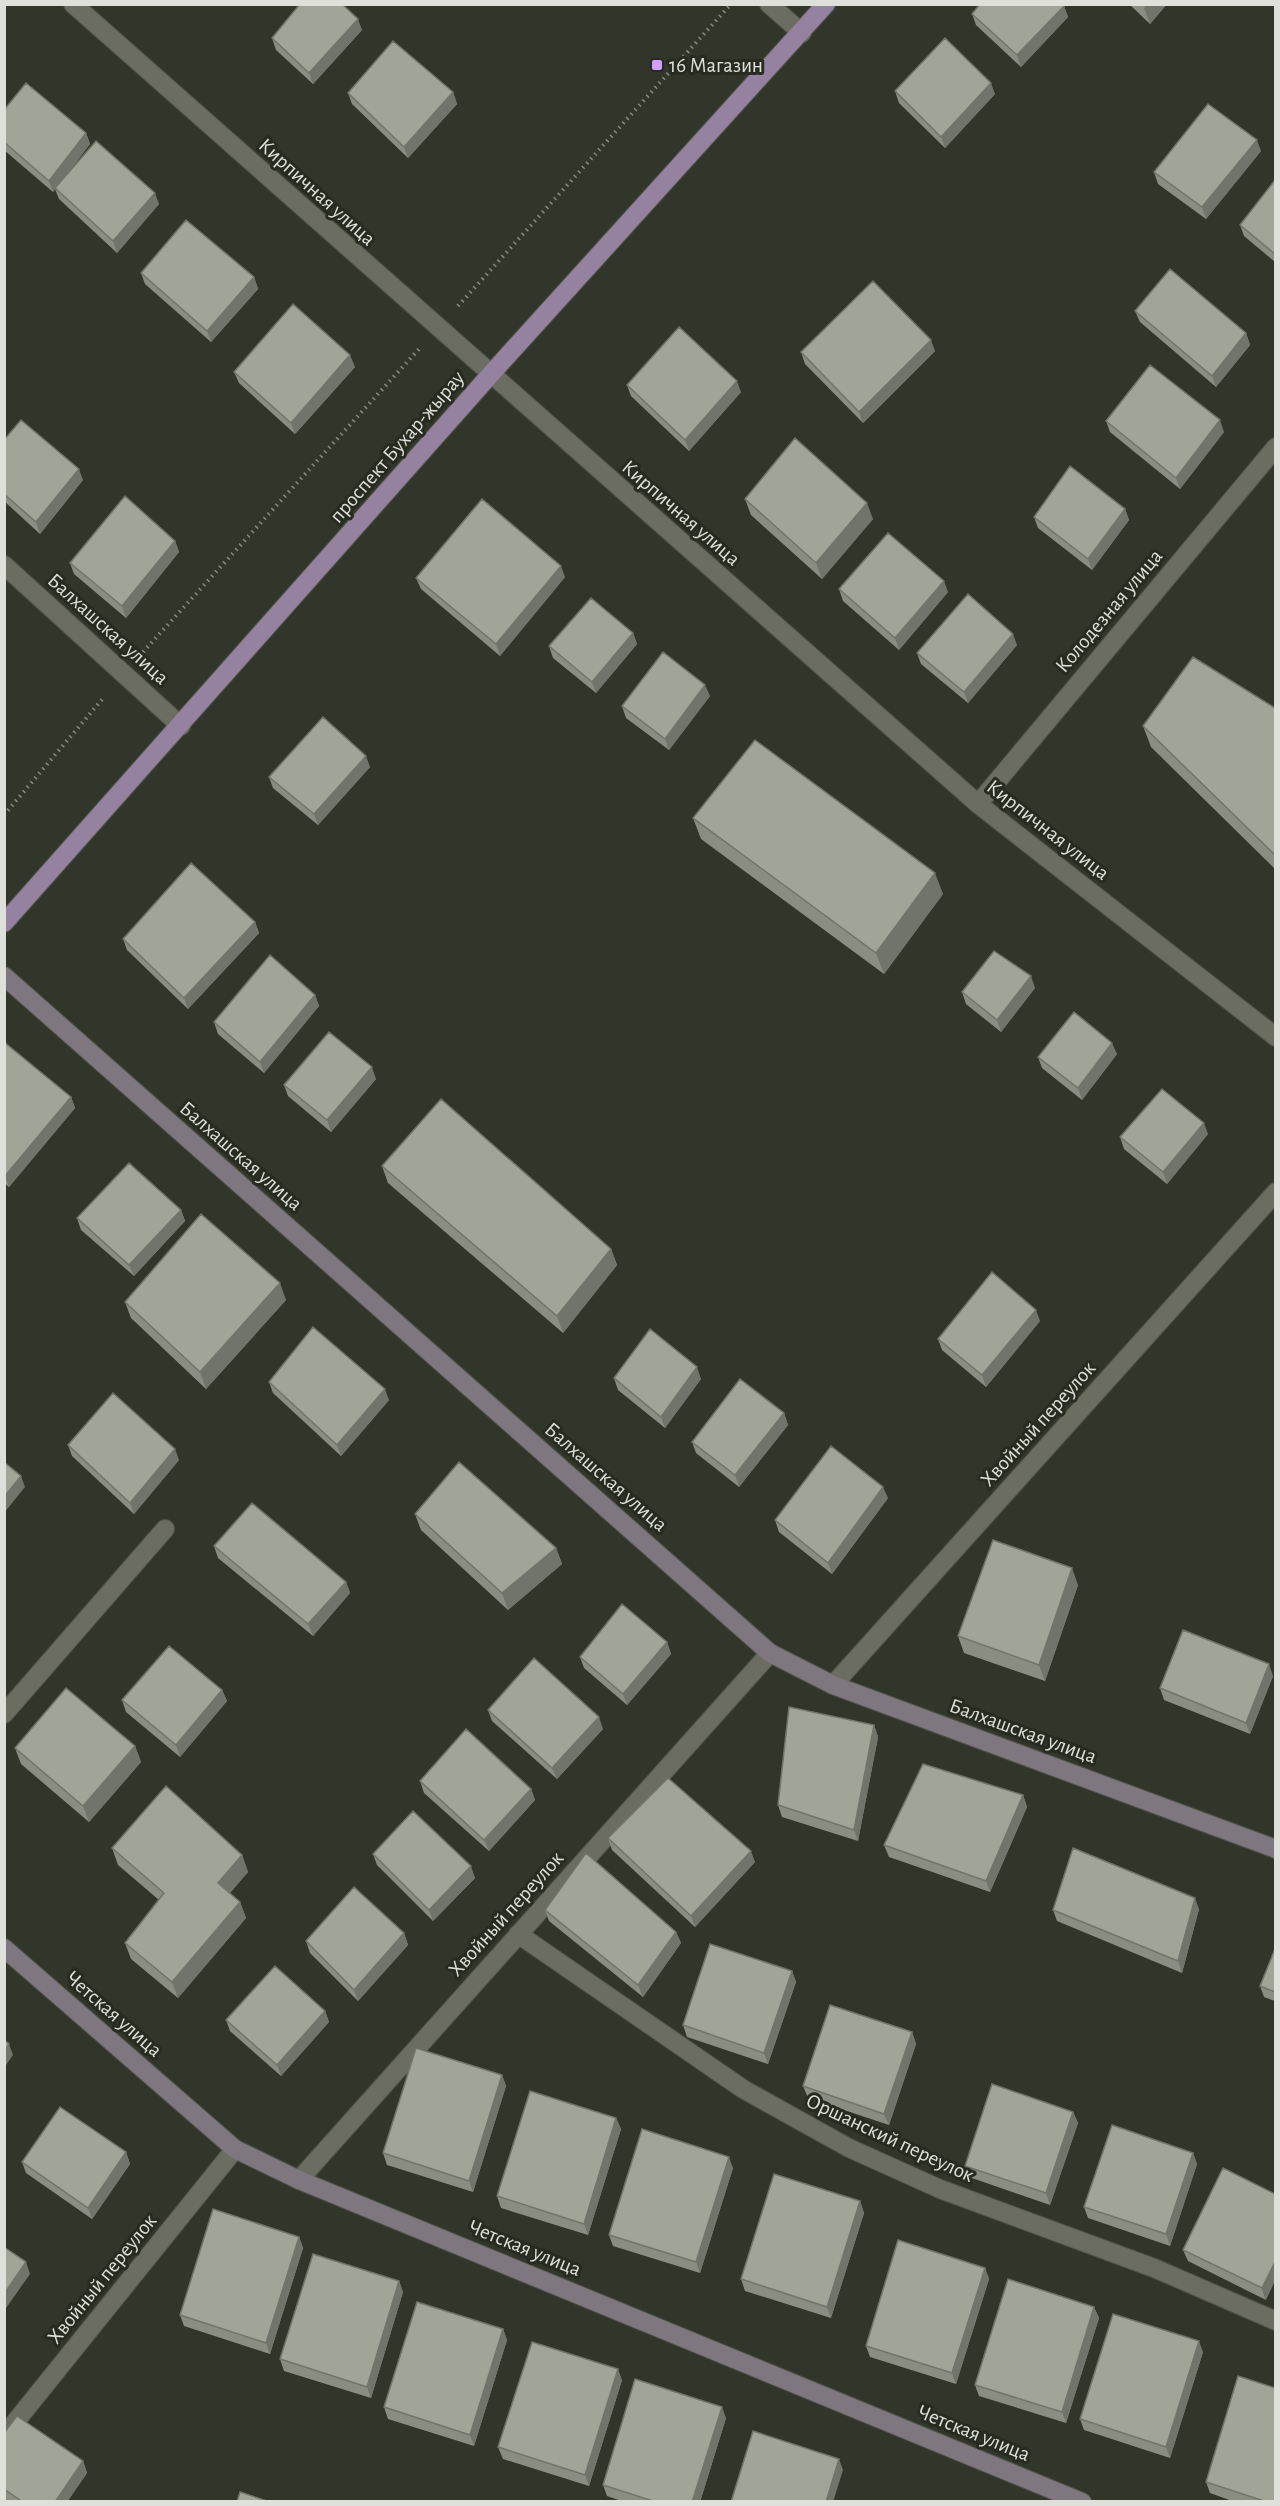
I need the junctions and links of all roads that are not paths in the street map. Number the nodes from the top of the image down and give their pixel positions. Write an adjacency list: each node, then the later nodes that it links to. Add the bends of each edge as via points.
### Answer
1 (73, 4): 5 (street, Кирпичная улица)
2 (769, 4): 4 (street)
3 (826, 4): 4 (main road, проспект Бухар-жырау)
4 (802, 33): 5 (main road, проспект Бухар-жырау)
5 (490, 375): 8 (main road, проспект Бухар-жырау); 9 (street, Кирпичная улица)
6 (1275, 447): 9 (street, Колодезная улица)
7 (4, 565): 8 (street, Балхашская улица)
8 (181, 726): 10 (main road, проспект Бухар-жырау)
9 (978, 804): 12 (street, Кирпичная улица)
10 (4, 923)
11 (4, 976): 15 (street, Балхашская улица)
12 (1275, 1037)
13 (1275, 1192): 16 (street, Хвойный переулок)
14 (165, 1529): 17 (street)
15 (770, 1653): 16 (street, Балхашская улица); 19 (street, Хвойный переулок)
16 (833, 1685): 18 (street, Балхашская улица)
17 (4, 1714)
18 (1275, 1849)
19 (518, 1934): 22 (street, Хвойный переулок); 23 (street, Оршанский переулок, via 742,2089 849,2148 940,2189 1154,2268)
20 (4, 1948): 21 (street, Четская улица)
21 (235, 2149): 22 (street, Четская улица); 24 (street, Хвойный переулок)
22 (299, 2180): 25 (street, Четская улица)
23 (1275, 2321)
24 (4, 2436)
25 (1082, 2502)

